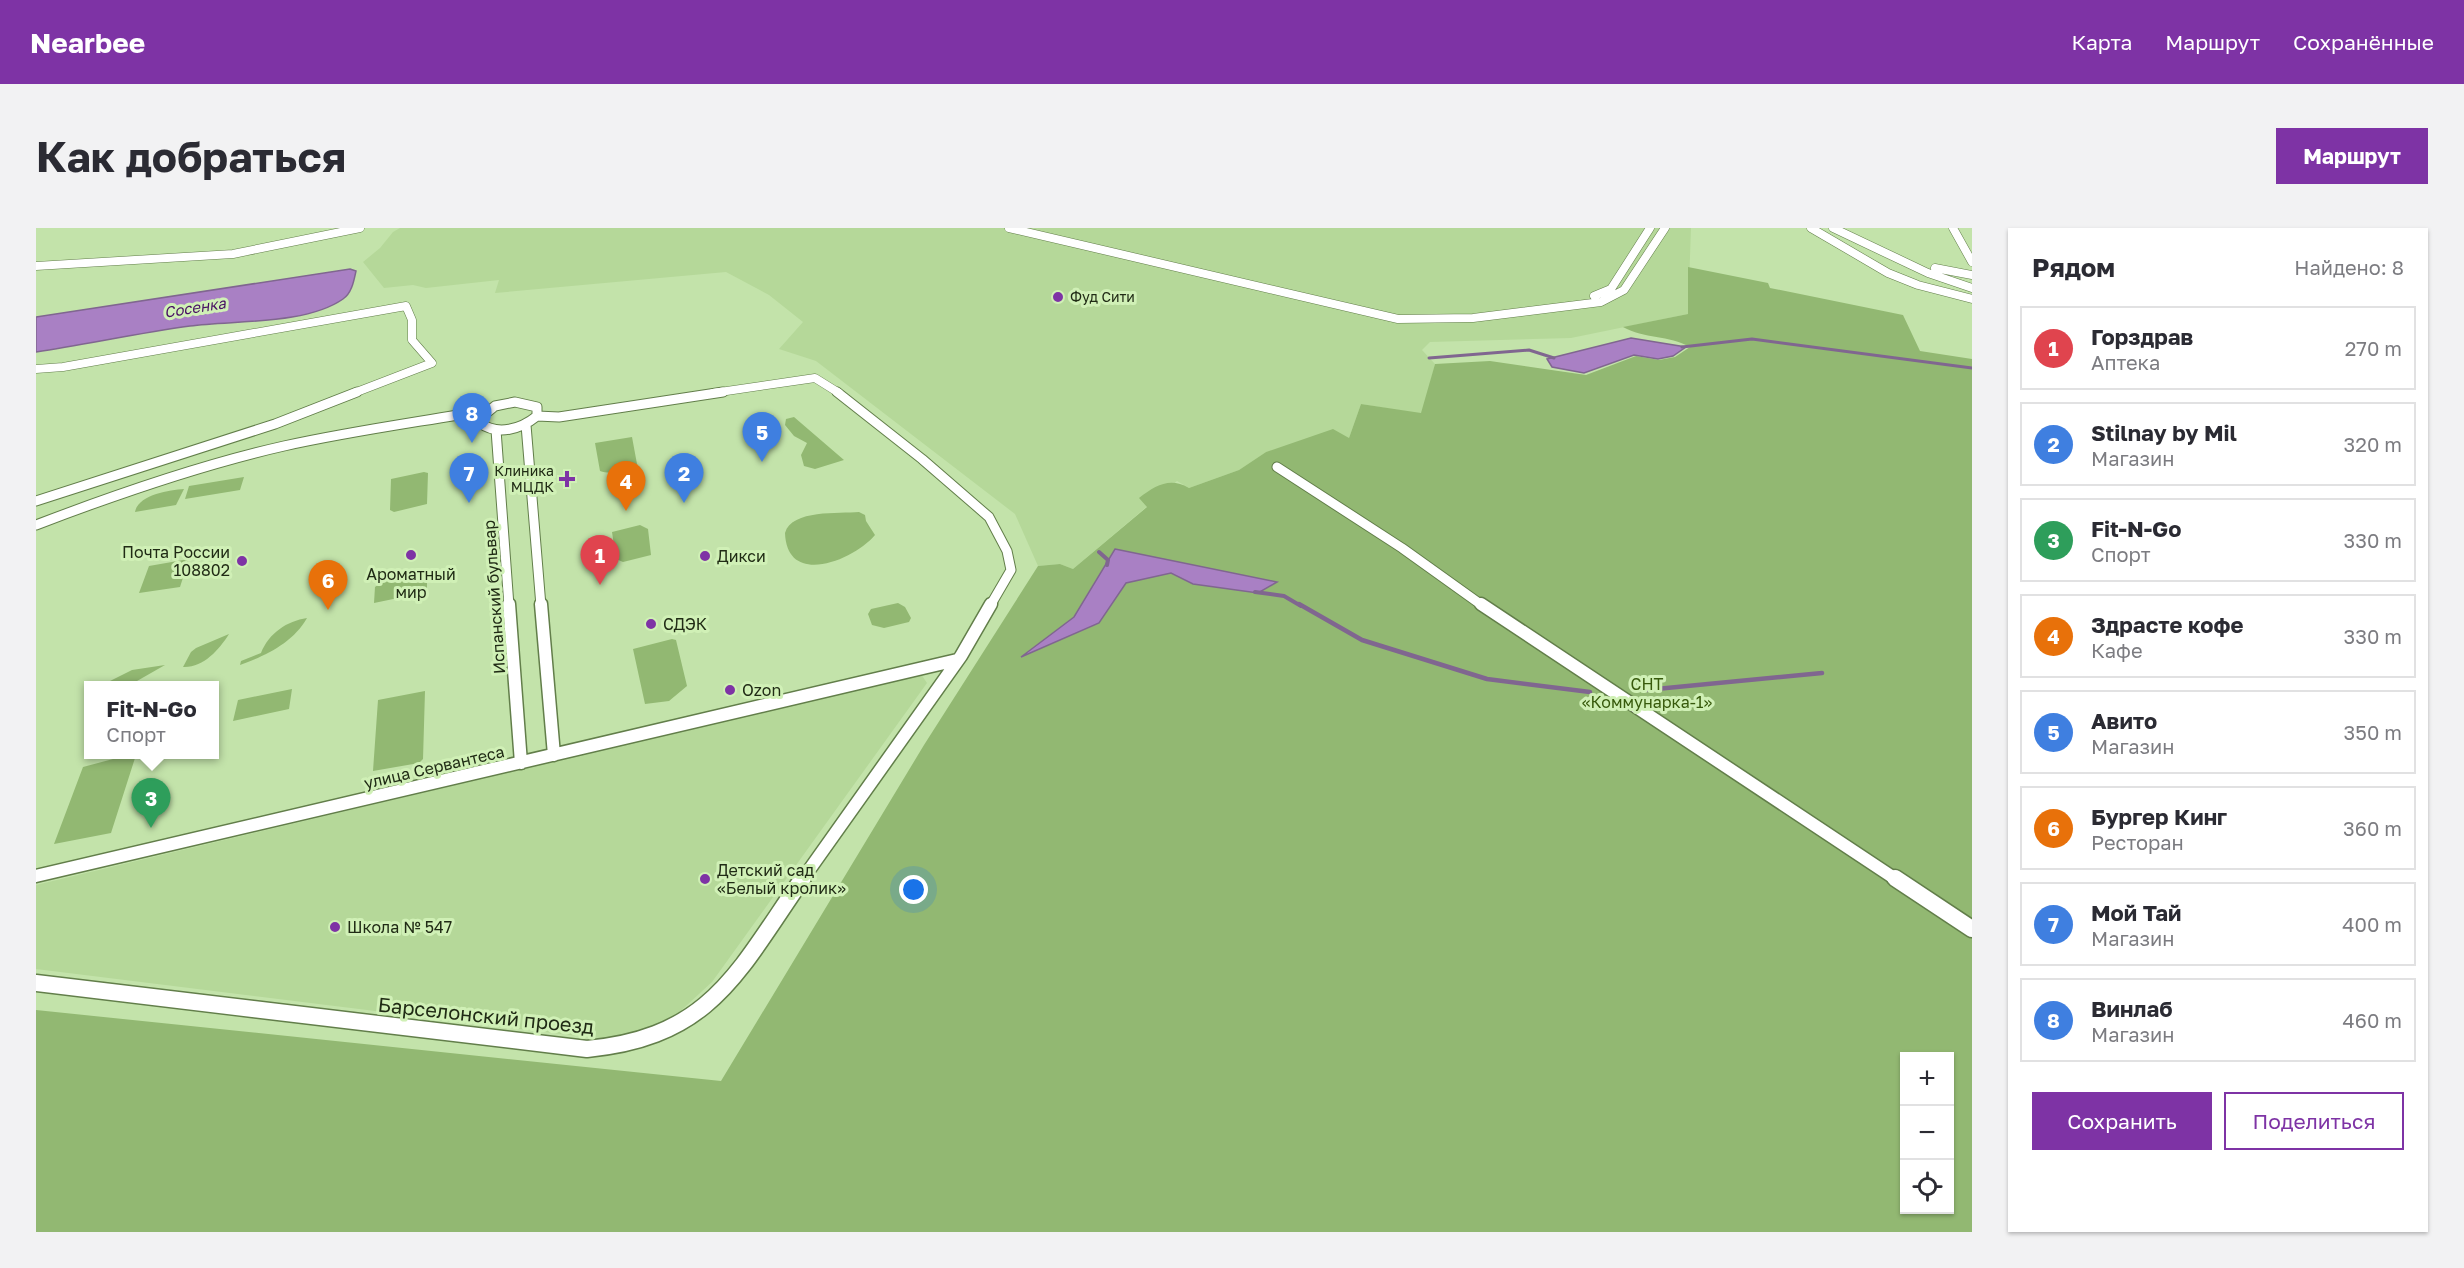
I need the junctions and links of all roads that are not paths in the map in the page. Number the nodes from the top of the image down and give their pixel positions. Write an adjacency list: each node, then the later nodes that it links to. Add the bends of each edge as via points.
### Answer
1 (360, 228): 10 (street, via 219,256)
2 (1009, 228): 14 (street)
3 (1650, 228): 14 (street, via 1611,289 1599,295 1510,308)
4 (1665, 228): 14 (street, via 1624,290 1601,302 1473,318 1416,320)
5 (1810, 228): 13 (street, via 1888,273)
6 (1833, 228): 8 (street)
7 (1953, 228): 9 (street)
8 (1901, 260): 11 (street); 12 (street)
9 (1972, 262)
10 (36, 266)
11 (1972, 275)
12 (1972, 288)
13 (1972, 299)
14 (1372, 313)
15 (36, 369): 21 (street, via 400,306 406,306 412,320 412,340 432,363 275,424)
16 (487, 410): 17 (street, via 505,403 524,402 537,407); 19 (street, via 480,423); 22 (street, via 333,436 250,455 172,476)
17 (537, 416): 18 (street); 23 (street, Барселонский проезд, via 559,417 801,378 822,381 989,517 1007,551 1011,570)
18 (526, 425): 19 (street); 26 (street)
19 (496, 430): 27 (street, Испанский бульвар)
20 (1277, 467): 29 (street, via 1402,548 1533,641)
21 (36, 501)
22 (36, 525)
23 (957, 660): 24 (street, улица Сервантеса); 25 (street, Барселонский проезд)
24 (923, 669): 25 (street, via 935,673); 26 (street, улица Сервантеса)
25 (939, 685): 30 (street, Барселонский проезд, via 729,983 710,1005 686,1023 657,1037 621,1047 586,1049)
26 (554, 756): 27 (street, улица Сервантеса)
27 (521, 763): 28 (street, улица Сервантеса)
28 (36, 876)
29 (1972, 929)
30 (36, 983)

